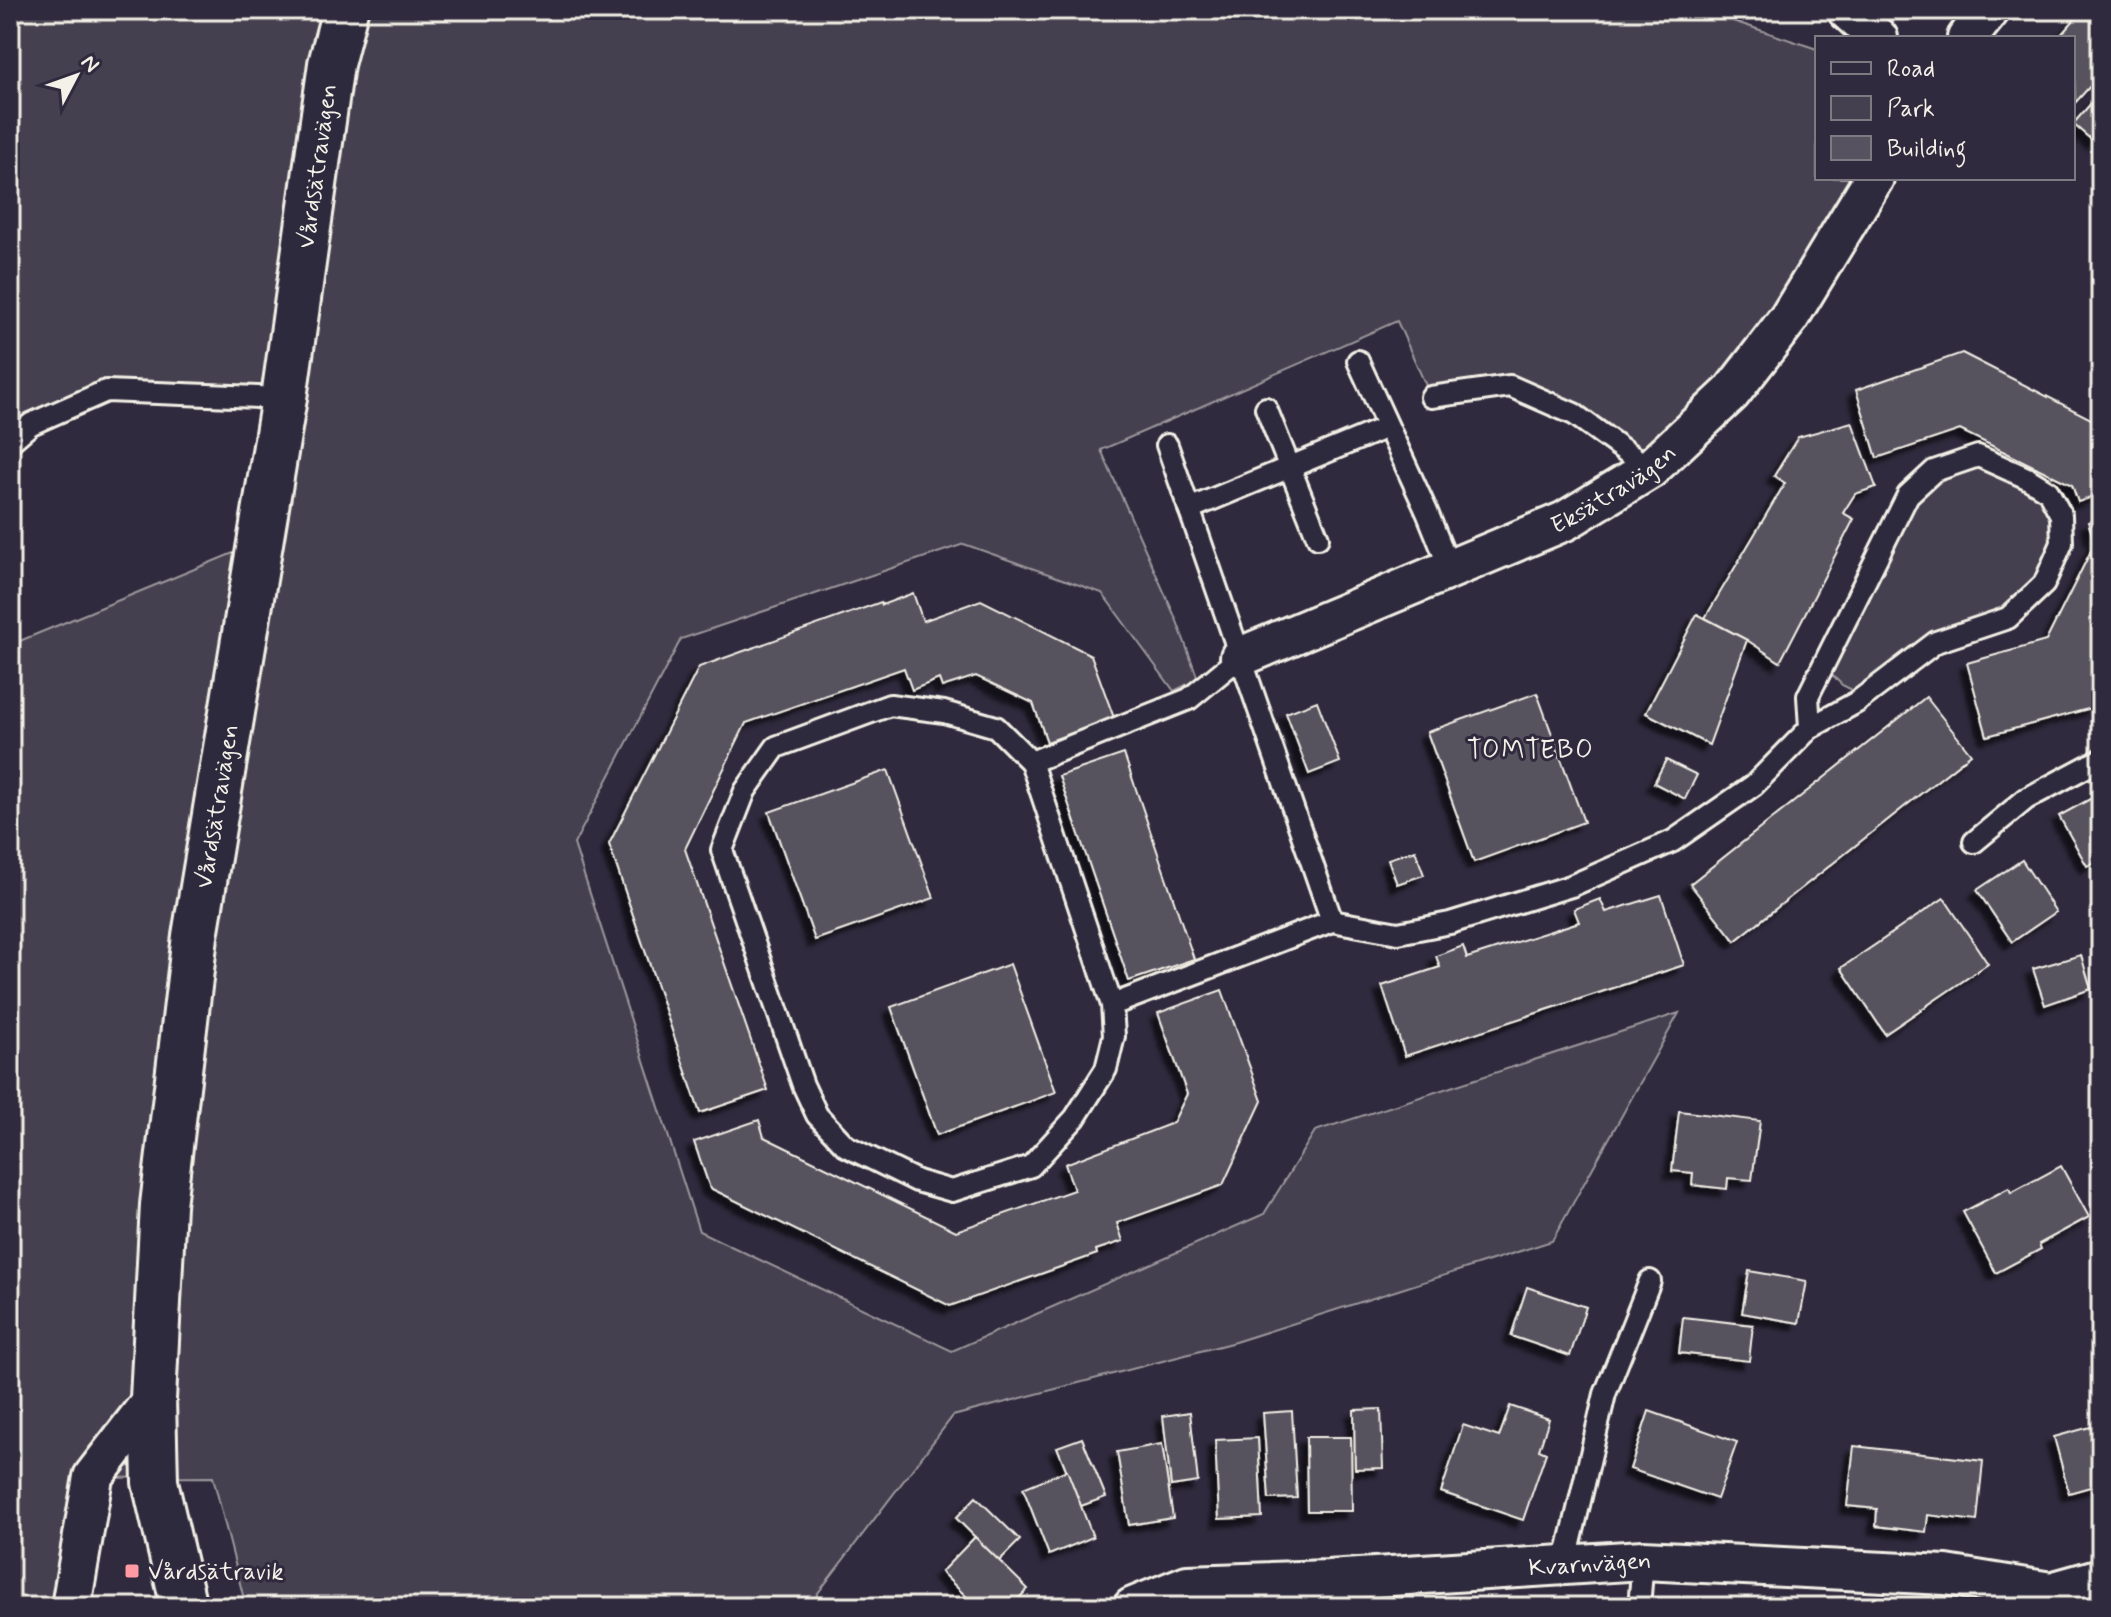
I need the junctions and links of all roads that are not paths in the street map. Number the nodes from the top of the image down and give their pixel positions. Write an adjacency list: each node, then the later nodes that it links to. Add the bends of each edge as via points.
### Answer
1 (345, 10): 9 (street, Vårdsätravägen, via 331,64)
2 (1847, 10): 4 (street)
3 (1990, 10): 5 (street)
4 (1876, 36)
5 (1969, 36)
6 (1873, 180): 15 (street, Eksätravägen, via 1780,331 1731,393)
7 (1358, 361): 11 (lane)
8 (1431, 397): 15 (lane, via 1510,386 1574,414)
9 (284, 398): 12 (lane, via 106,391 31,424); 27 (street, Vårdsätravägen, via 195,936 163,1205)
10 (1266, 408): 14 (lane)
11 (1387, 427): 14 (lane); 18 (lane)
12 (10, 442)
13 (1167, 445): 16 (lane)
14 (1290, 467): 16 (lane); 17 (lane)
15 (1650, 469): 18 (street, Eksätravägen, via 1565,521)
16 (1189, 509): 19 (lane)
17 (1318, 538)
18 (1450, 569): 19 (street, Eksätravägen)
19 (1240, 657): 22 (lane, via 1189,699); 24 (lane)
20 (1810, 728): 20 (lane, via 1808,696 1908,495 1934,471 1978,456 2048,491 2061,515 2062,543 2044,584 2008,618 1936,642 1857,702); 24 (lane, via 1754,785 1673,841 1571,886 1398,933)
21 (2101, 759): 23 (lane, via 2026,799)
22 (1031, 762): 25 (lane); 25 (lane, via 996,727 944,712 890,705 776,747 745,791 722,850 817,1115 846,1146 917,1181 952,1191 1031,1166 1075,1118 1106,1069 1114,1036)
23 (1974, 842)
24 (1332, 921): 25 (lane)
25 (1112, 1005)
26 (1650, 1281): 29 (lane, via 1605,1394)
27 (153, 1399): 32 (street, via 93,1477); 33 (street, Vårdsätravägen, via 155,1482)
28 (1643, 1560): 29 (street, Kvarnvägen); 31 (street, Kvarnvägen, via 1946,1575); 35 (lane)
29 (1565, 1565): 34 (street, Kvarnvägen, via 1187,1585)
30 (2101, 1578): 31 (street)
31 (2051, 1599)
32 (71, 1607)
33 (184, 1607)
34 (1133, 1607)
35 (1639, 1607)

